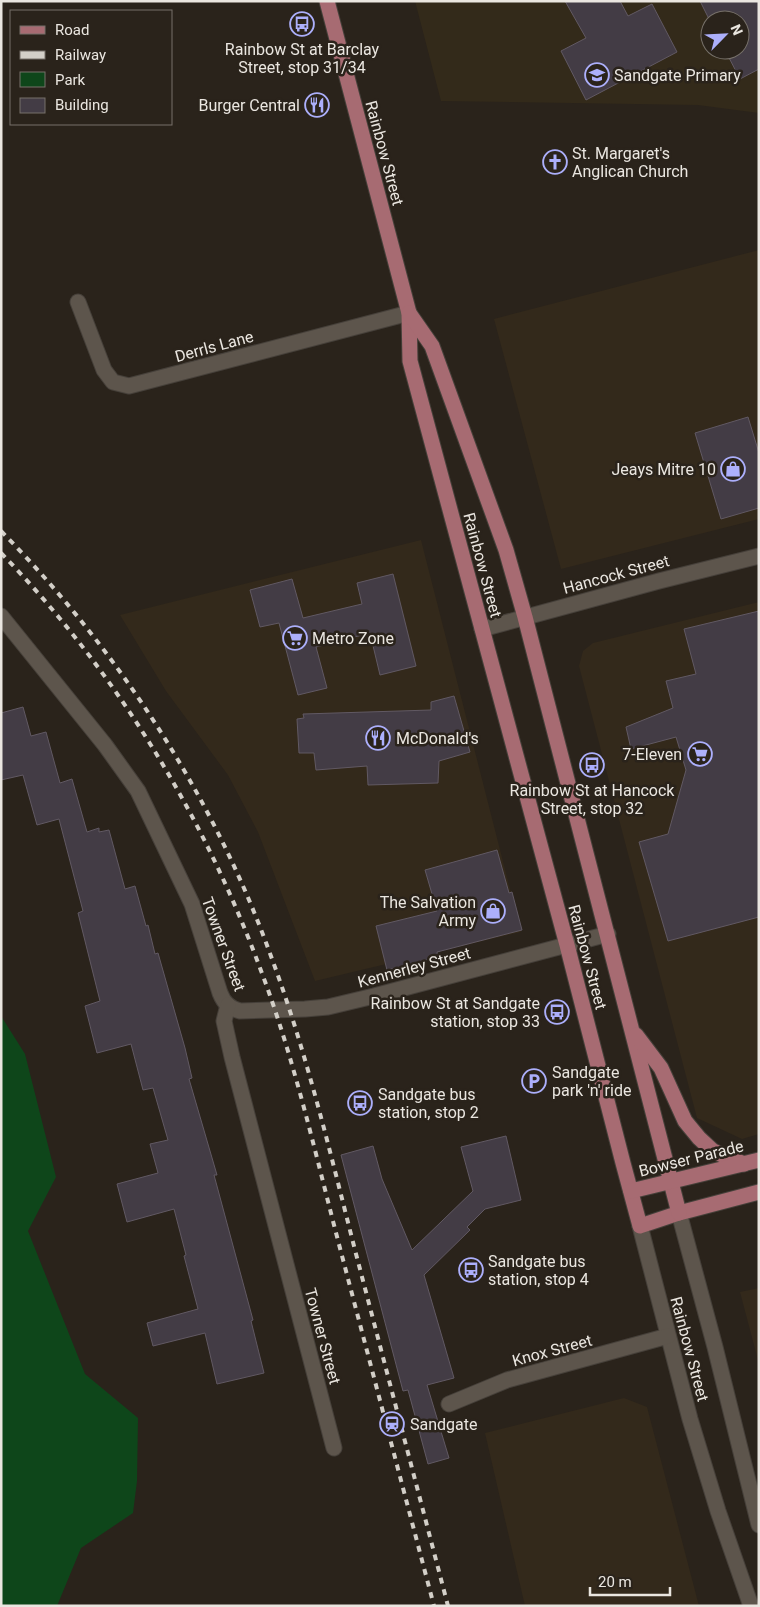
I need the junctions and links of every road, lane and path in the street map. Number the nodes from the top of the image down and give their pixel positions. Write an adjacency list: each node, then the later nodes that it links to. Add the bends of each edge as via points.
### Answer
1 (327, 1): 3 (main road, Rainbow Street)
2 (78, 302): 3 (street, Derrls Lane, via 104,370 113,382 128,386)
3 (409, 313): 6 (main road, Rainbow Street, via 432,346 506,550); 7 (main road, Rainbow Street, via 410,361)
4 (759, 556): 6 (street, Hancock Street)
5 (1, 616): 10 (street, Towner Street, via 138,791 192,904 220,993)
6 (525, 617): 7 (street, Hancock Street); 8 (main road, Rainbow Street)
7 (482, 629): 9 (main road, Rainbow Street)
8 (608, 934): 9 (street, Kennerley Street); 11 (main road, Rainbow Street)
9 (567, 946): 10 (street, Kennerley Street, via 328,1006 240,1011); 15 (main road, Rainbow Street)
10 (228, 1005): 21 (street, Towner Street, via 224,1021 232,1057)
11 (630, 1028): 13 (main road, via 661,1068 685,1121 699,1138 713,1151); 14 (main road, Rainbow Street)
12 (759, 1160): 13 (main road, Bowser Parade)
13 (744, 1164): 14 (main road, Bowser Parade)
14 (671, 1180): 15 (main road, Bowser Parade); 17 (main road, Rainbow Street)
15 (631, 1191): 18 (main road, Rainbow Street)
16 (759, 1192): 17 (main road)
17 (679, 1213): 18 (main road); 22 (street, Rainbow Street)
18 (640, 1226): 19 (street, Rainbow Street)
19 (668, 1336): 20 (street, Knox Street, via 507,1380); 23 (street, Rainbow Street, via 716,1502)
20 (448, 1404)
21 (334, 1448)
22 (759, 1525)
23 (751, 1606)

